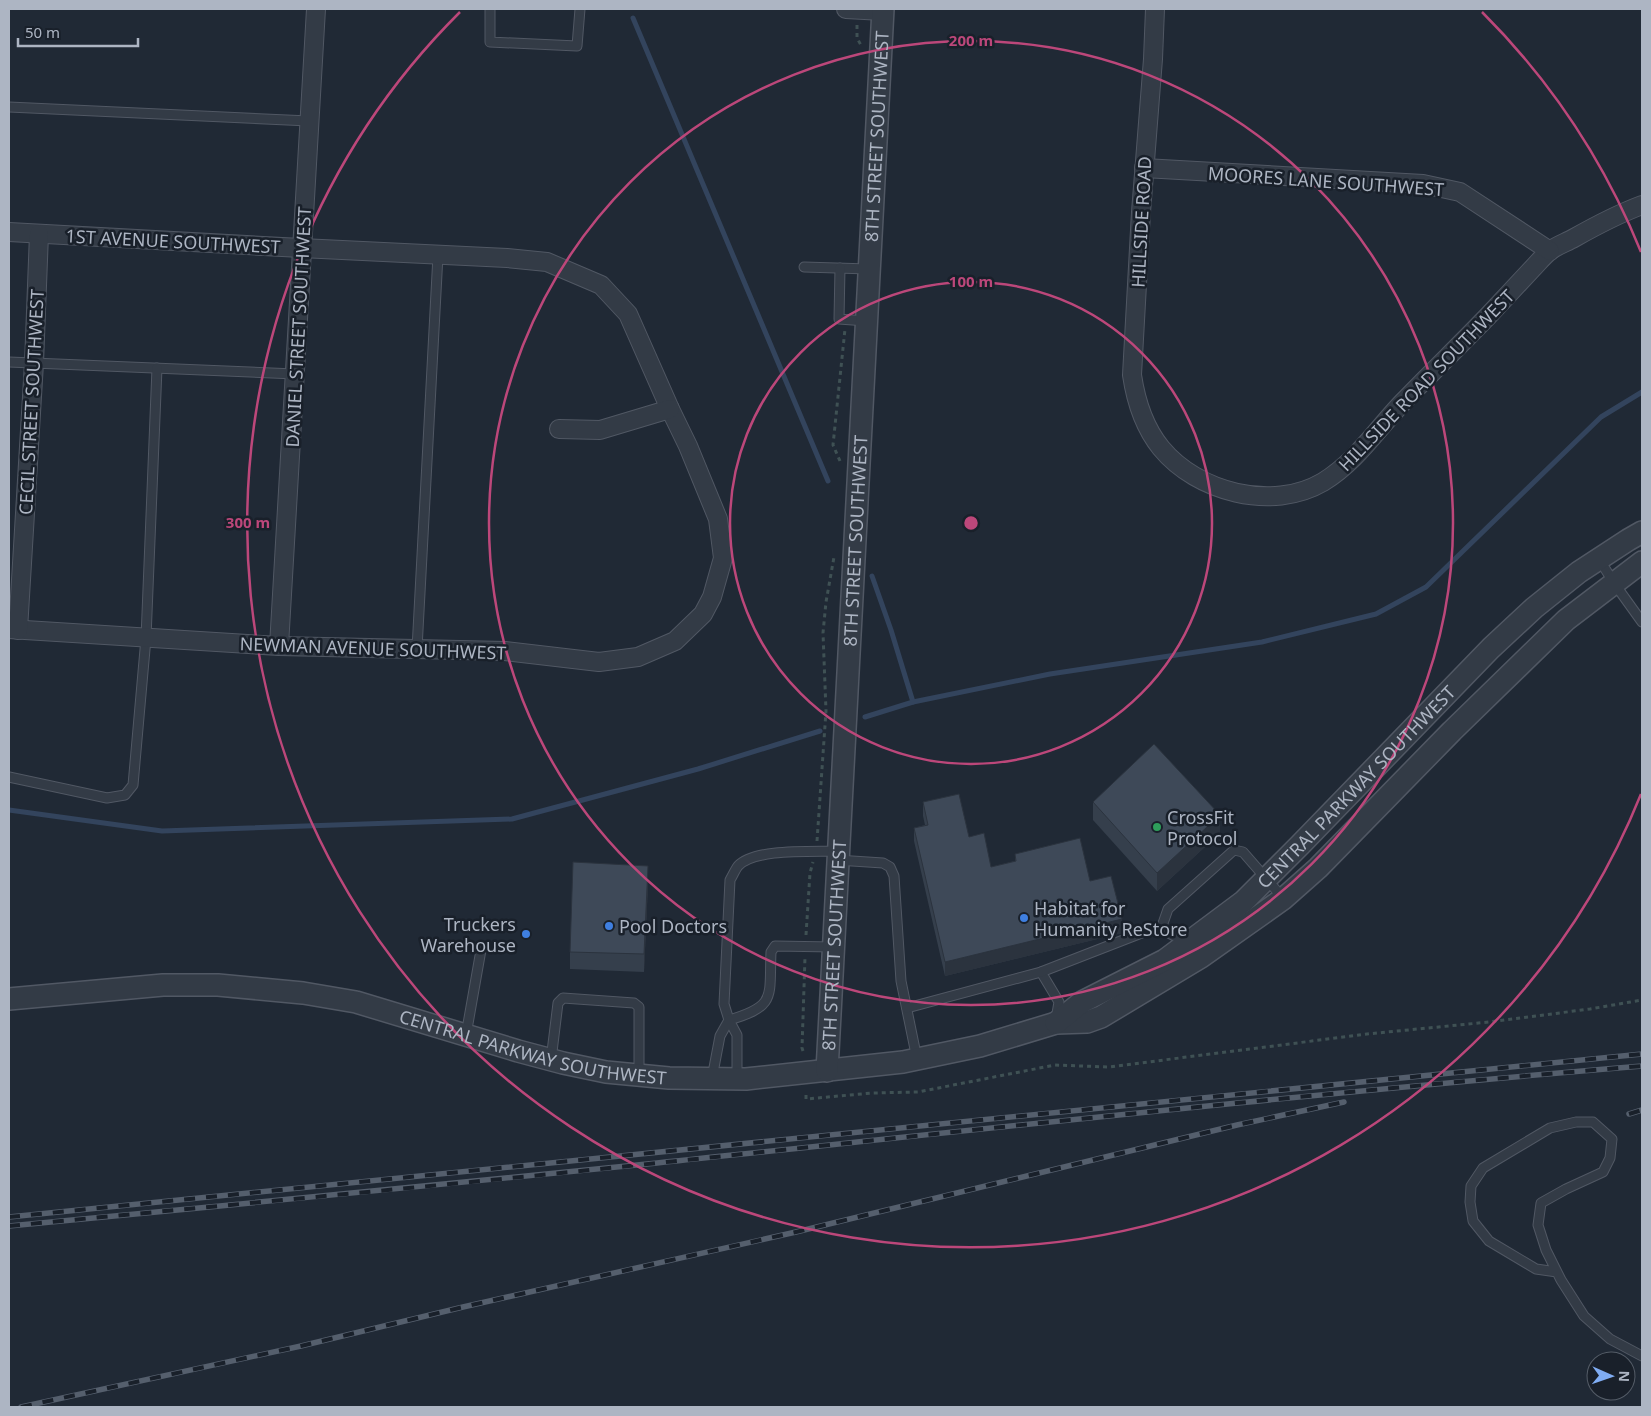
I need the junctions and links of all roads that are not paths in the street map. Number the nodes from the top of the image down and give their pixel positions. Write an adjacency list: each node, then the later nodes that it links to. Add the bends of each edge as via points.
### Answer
1 (316, 9): 8 (street, DANIEL STREET SOUTHWEST)
2 (490, 9): 3 (lane, via 490,42 577,46)
3 (580, 9)
4 (1155, 9): 9 (street, HILLSIDE ROAD)
5 (883, 10): 6 (street); 18 (street, 8TH STREET SOUTHWEST)
6 (851, 15)
7 (9, 107): 8 (lane)
8 (309, 121): 13 (street, DANIEL STREET SOUTHWEST)
9 (1144, 168): 14 (street, MOORES LANE SOUTHWEST, via 1423,184 1460,192); 26 (street, HILLSIDE ROAD, via 1132,375 1141,414)
10 (1642, 205): 14 (street, HILLSIDE ROAD SOUTHWEST, via 1613,216)
11 (9, 232): 12 (street, 1ST AVENUE SOUTHWEST)
12 (39, 234): 13 (street, 1ST AVENUE SOUTHWEST); 21 (street, CECIL STREET SOUTHWEST)
13 (301, 248): 15 (street, 1ST AVENUE SOUTHWEST); 23 (street, DANIEL STREET SOUTHWEST)
14 (1550, 251): 26 (street, HILLSIDE ROAD SOUTHWEST, via 1402,403 1352,460 1321,483 1283,495 1244,494 1225,489 1174,462)
15 (438, 255): 24 (street, 1ST AVENUE SOUTHWEST, via 547,262 601,285 628,314); 35 (lane)
16 (804, 267): 17 (lane)
17 (840, 268): 18 (lane); 19 (lane, via 838,319)
18 (869, 269): 19 (street, 8TH STREET SOUTHWEST)
19 (856, 320): 37 (street, 8TH STREET SOUTHWEST, via 846,695)
20 (9, 362): 21 (lane)
21 (34, 363): 22 (lane); 32 (street, CECIL STREET SOUTHWEST)
22 (157, 368): 23 (lane); 33 (lane)
23 (295, 374): 34 (street, DANIEL STREET SOUTHWEST)
24 (670, 409): 25 (street, via 600,430); 35 (street, NEWMAN AVENUE SOUTHWEST, via 718,519 723,558 703,614 675,642 638,657 599,662 505,651)
25 (559, 429)
26 (1150, 431)
27 (1642, 532): 28 (street, CENTRAL PARKWAY SOUTHWEST)
28 (1599, 559): 30 (lane); 38 (street, CENTRAL PARKWAY SOUTHWEST, via 1534,608 1491,648)
29 (1642, 562): 30 (street, CENTRAL PARKWAY SOUTHWEST)
30 (1614, 583): 31 (lane); 39 (street, CENTRAL PARKWAY SOUTHWEST, via 1560,626)
31 (1642, 622)
32 (13, 629): 33 (street, NEWMAN AVENUE SOUTHWEST)
33 (146, 638): 34 (street, NEWMAN AVENUE SOUTHWEST); 36 (lane, via 134,779 133,786 125,795 107,798)
34 (280, 646): 35 (street, NEWMAN AVENUE SOUTHWEST)
35 (417, 650)
36 (9, 778)
37 (838, 856): 42 (street, 8TH STREET SOUTHWEST); 46 (lane, via 890,867 894,876 901,982); 47 (lane, via 815,852 776,853 756,856 738,865 730,880 724,1004)
38 (1266, 878): 39 (lane); 40 (lane, via 1243,852 1234,850 1168,909); 41 (street, CENTRAL PARKWAY SOUTHWEST, via 1244,900)
39 (1283, 899): 48 (street, CENTRAL PARKWAY SOUTHWEST, via 1201,957 1101,1017 1087,1022)
40 (1161, 929): 41 (lane); 44 (lane, via 1144,932)
41 (1188, 943): 48 (street, CENTRAL PARKWAY SOUTHWEST, via 1165,960 1082,1002)
42 (833, 947): 47 (lane, via 775,946 768,998 761,1008); 52 (street, 8TH STREET SOUTHWEST)
43 (481, 950): 49 (lane)
44 (1041, 972): 46 (lane); 48 (lane, via 1058,1002)
45 (9, 999): 49 (street, CENTRAL PARKWAY SOUTHWEST, via 163,985 258,988 356,1002)
46 (907, 1008): 50 (lane)
47 (729, 1020): 54 (lane, via 720,1036); 55 (lane, via 736,1034)
48 (1056, 1023): 50 (street, CENTRAL PARKWAY SOUTHWEST, via 980,1046)
49 (466, 1035): 51 (street, CENTRAL PARKWAY SOUTHWEST)
50 (917, 1059): 52 (street, CENTRAL PARKWAY SOUTHWEST)
51 (551, 1060): 53 (street, CENTRAL PARKWAY SOUTHWEST, via 606,1072); 53 (lane, via 558,1003 564,998 634,1003 638,1007)
52 (827, 1071): 55 (street, CENTRAL PARKWAY SOUTHWEST)
53 (639, 1075): 54 (street, CENTRAL PARKWAY SOUTHWEST)
54 (712, 1079): 55 (street, CENTRAL PARKWAY SOUTHWEST)
55 (737, 1079)
56 (1557, 1272): 56 (lane, via 1538,1225 1541,1203 1603,1172 1610,1158 1612,1139 1593,1122 1550,1128 1483,1168 1471,1186 1473,1222 1489,1242 1536,1269); 57 (lane, via 1584,1316 1610,1339)
57 (1642, 1356)

